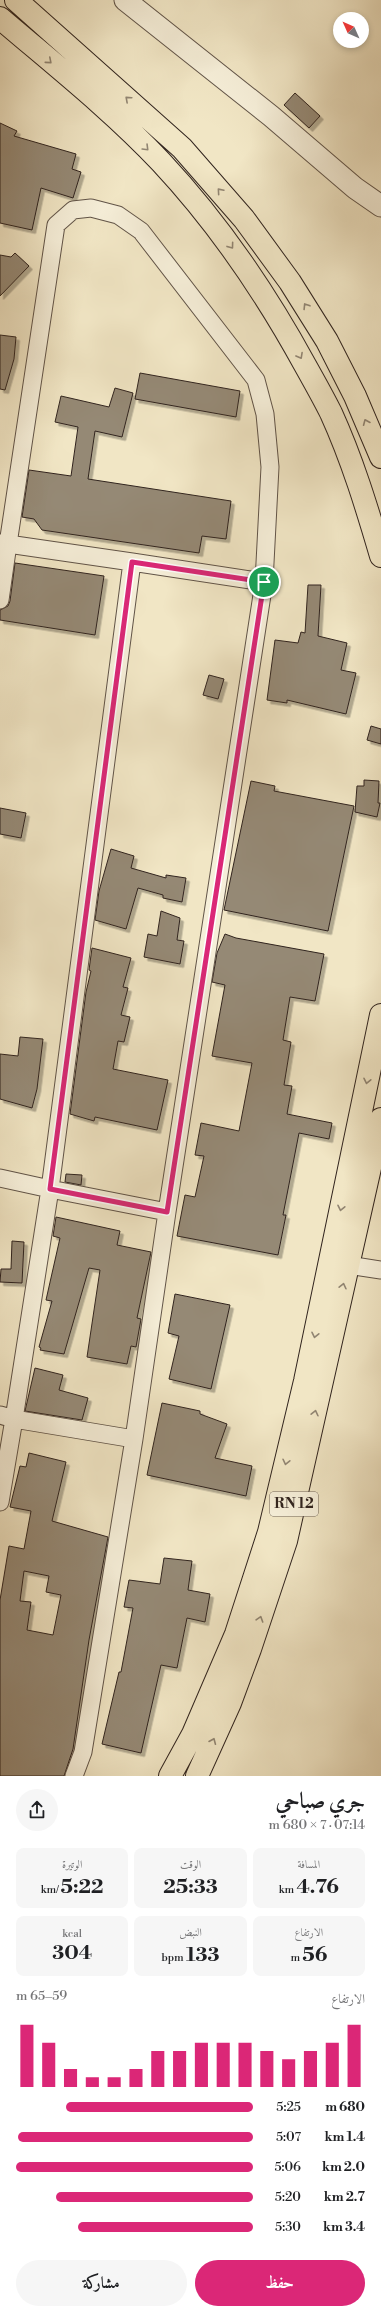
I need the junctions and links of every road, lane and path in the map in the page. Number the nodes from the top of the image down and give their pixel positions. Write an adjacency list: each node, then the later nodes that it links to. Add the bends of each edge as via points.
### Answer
1 (16, 0): 5 (highway, one-way to 1, via 328,341 290,282 244,219 182,148)
2 (125, 0): 4 (street, via 271,116 355,188)
3 (0, 18): 7 (highway, one-way to 7, via 127,128 161,162 212,219 246,267 291,339 331,413 365,498)
4 (381, 206)
5 (381, 458)
6 (4, 543): 8 (street); 9 (street, via 56,225 73,210 92,208 118,215 141,231 256,380 266,414 270,467); 10 (street)
7 (381, 556)
8 (132, 562): 9 (street); 15 (street)
9 (264, 582): 16 (street)
10 (0, 600)
11 (381, 1015): 24 (highway, one-way to 24, via 307,1373 269,1532 236,1634 193,1734)
12 (381, 1119): 17 (highway)
13 (381, 1174): 17 (highway, RN 12)
14 (0, 1178): 15 (street)
15 (50, 1189): 16 (street); 20 (street)
16 (167, 1212): 21 (street)
17 (358, 1221): 18 (highway, RN 12)
18 (348, 1265): 19 (street); 25 (highway, RN 12, one-way to 18, via 248,1656 286,1541)
19 (381, 1270)
20 (7, 1417): 21 (street); 22 (street)
21 (134, 1439): 23 (street, via 83,1752)
22 (0, 1502)
23 (74, 1776)
24 (170, 1776)
25 (197, 1776)

